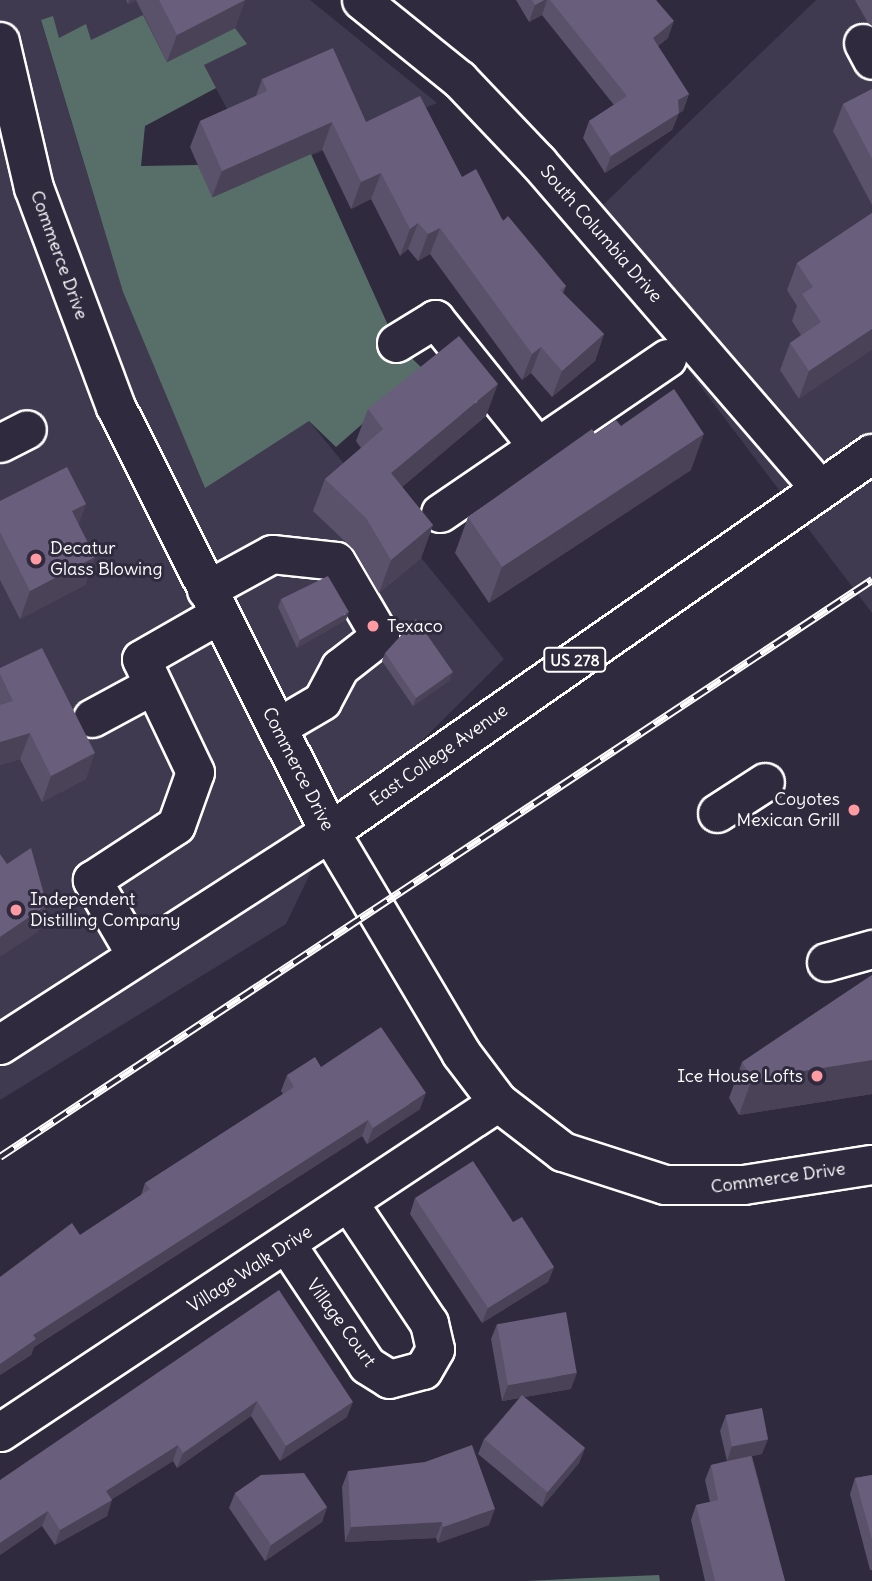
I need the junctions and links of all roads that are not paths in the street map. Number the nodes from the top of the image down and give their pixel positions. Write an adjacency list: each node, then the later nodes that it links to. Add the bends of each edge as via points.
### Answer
1 (361, 0): 7 (street, South Columbia Drive, via 459,79 538,162)
2 (0, 42): 9 (main road, Commerce Drive, via 34,188 75,303 116,407)
3 (396, 342): 5 (street, via 435,319)
4 (667, 358): 5 (street)
5 (537, 446): 8 (street)
6 (872, 454): 7 (main road, East College Avenue / US 278)
7 (820, 489): 15 (main road, East College Avenue / US 278)
8 (439, 513)
9 (212, 602): 10 (street, via 141,659); 12 (main road, Commerce Drive); 12 (street, via 272,554 336,561 380,636 340,667 322,701)
10 (153, 685): 11 (street); 17 (street, via 195,772 176,825 92,880)
11 (92, 718)
12 (276, 728): 15 (main road, Commerce Drive)
13 (765, 782): 14 (street)
14 (717, 813)
15 (330, 832): 17 (main road, East College Avenue / US 278); 20 (main road, Commerce Drive, via 461,1053)
16 (872, 949): 18 (street)
17 (135, 954): 19 (main road, East College Avenue / US 278)
18 (826, 962)
19 (0, 1045)
20 (498, 1102): 21 (main road, Commerce Drive, via 563,1152 665,1185 744,1185); 22 (street, Village Walk Drive)
21 (872, 1165)
22 (349, 1203): 23 (street, Village Walk Drive); 23 (street, Village Court, via 429,1323 435,1349 423,1370 389,1379 367,1365)
23 (287, 1245): 24 (street, Village Walk Drive)
24 (0, 1432)

